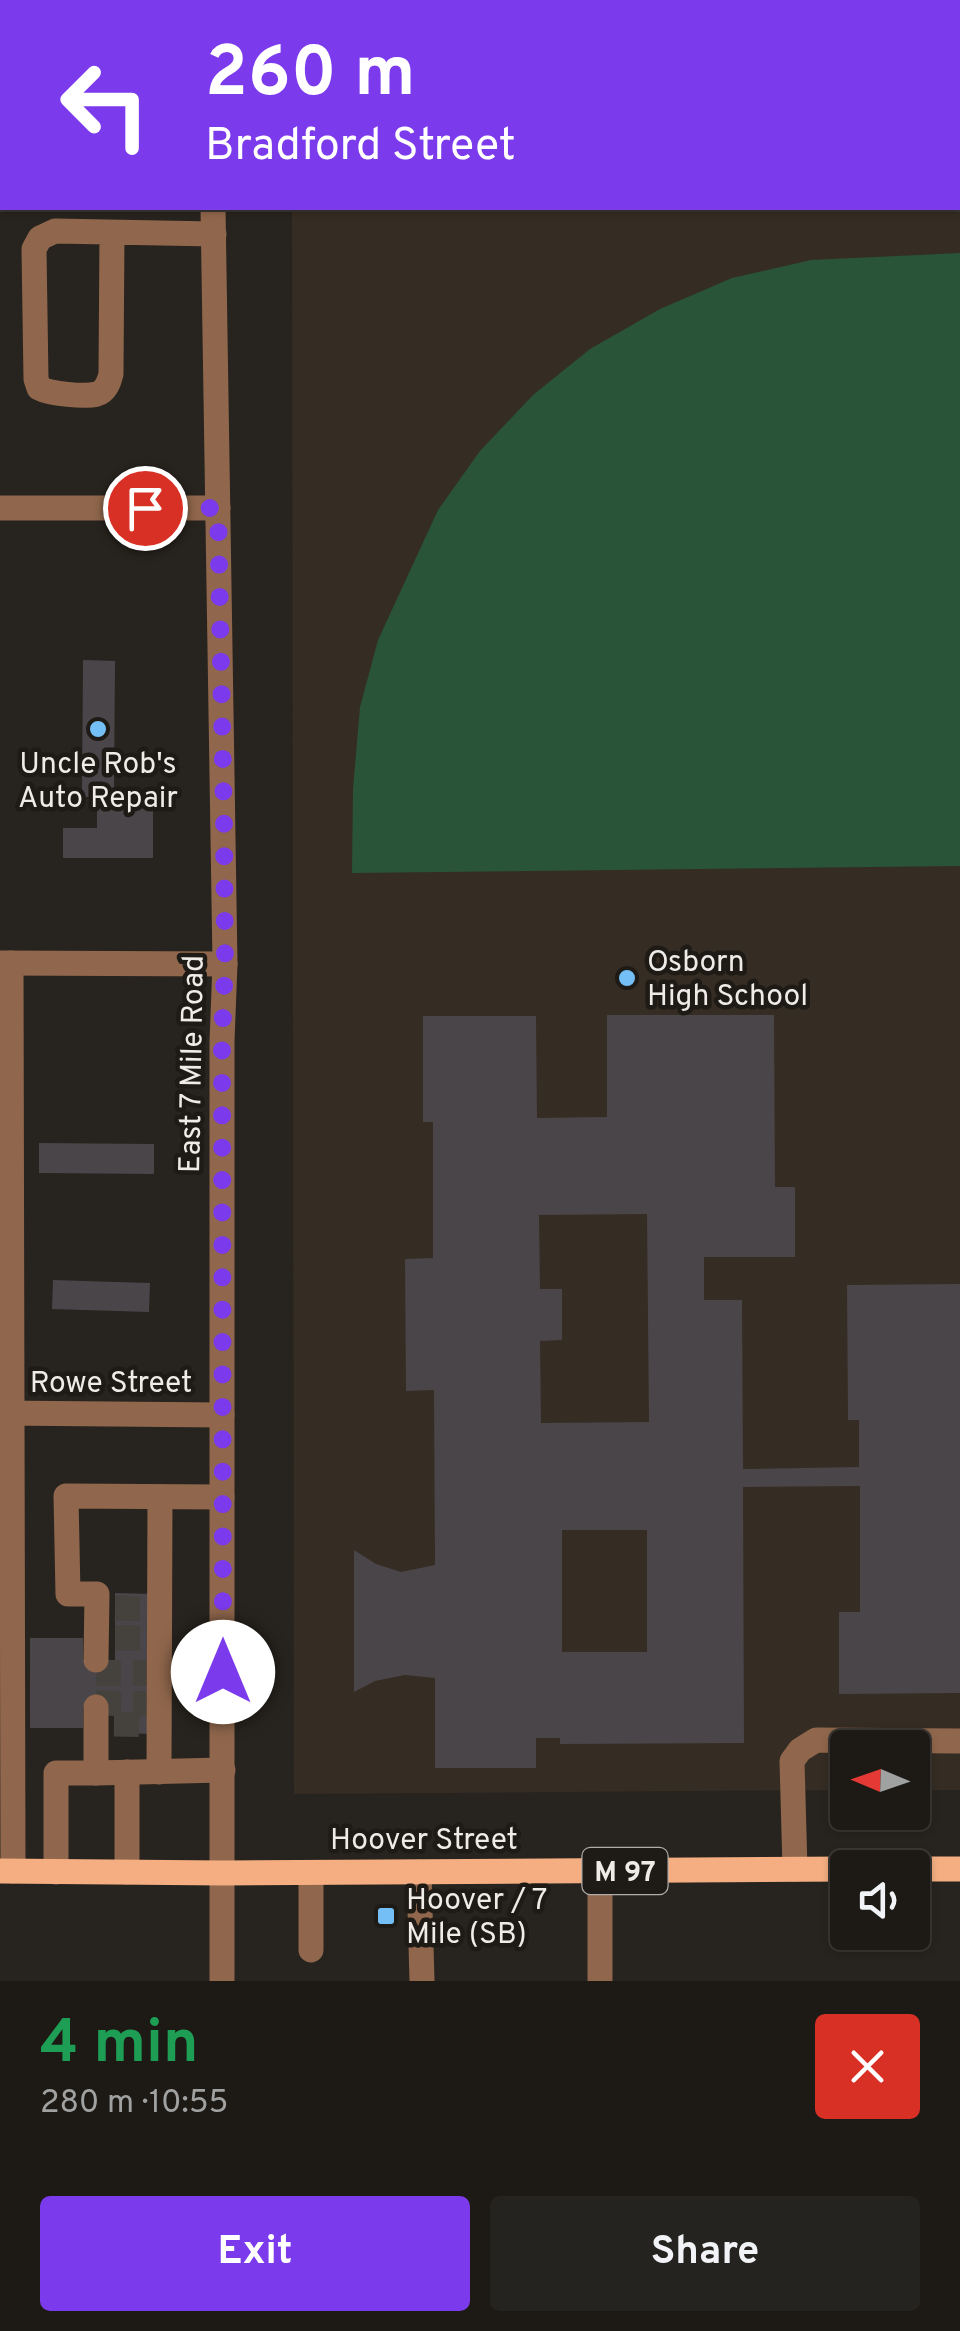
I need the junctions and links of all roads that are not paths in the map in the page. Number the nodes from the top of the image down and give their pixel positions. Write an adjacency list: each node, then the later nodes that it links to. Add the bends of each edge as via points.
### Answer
1 (213, 210): 3 (street, East 7 Mile Road)
2 (112, 232): 2 (street, via 55,231 34,249 36,379 50,394 98,394 107,387); 3 (street)
3 (214, 234): 5 (street, East 7 Mile Road)
4 (0, 508): 5 (street)
5 (218, 508): 7 (street, East 7 Mile Road)
6 (5, 963): 7 (street); 8 (street)
7 (225, 964): 9 (street, East 7 Mile Road)
8 (6, 1413): 9 (street, Rowe Street); 23 (street)
9 (222, 1415): 10 (street, East 7 Mile Road)
10 (222, 1497): 11 (street); 15 (street, East 7 Mile Road)
11 (160, 1498): 12 (street, via 66,1496 68,1594 97,1594 106,1608); 18 (street)
12 (103, 1646)
13 (102, 1718): 16 (street)
14 (960, 1741): 22 (street, via 816,1740 800,1750 792,1761)
15 (223, 1770): 18 (street); 29 (street, East 7 Mile Road)
16 (96, 1772): 17 (street); 25 (street, via 56,1773)
17 (127, 1772): 18 (street); 26 (street)
18 (159, 1772)
19 (960, 1868): 21 (main road)
20 (830, 1869): 22 (main road, Hoover Street / M 97)
21 (930, 1869)
22 (795, 1870): 24 (main road, Hoover Street / M 97)
23 (6, 1871): 25 (main road, Hoover Street / M 97)
24 (600, 1871): 28 (main road, Hoover Street / M 97); 33 (street)
25 (56, 1872): 26 (main road, Hoover Street / M 97)
26 (127, 1872): 29 (main road, Hoover Street / M 97)
27 (311, 1872): 28 (main road, Hoover Street / M 97); 29 (main road, Hoover Street / M 97); 30 (street)
28 (419, 1872): 32 (street)
29 (224, 1873): 31 (street, East 7 Mile Road)
30 (311, 1950)
31 (222, 1981)
32 (422, 1981)
33 (600, 1981)

